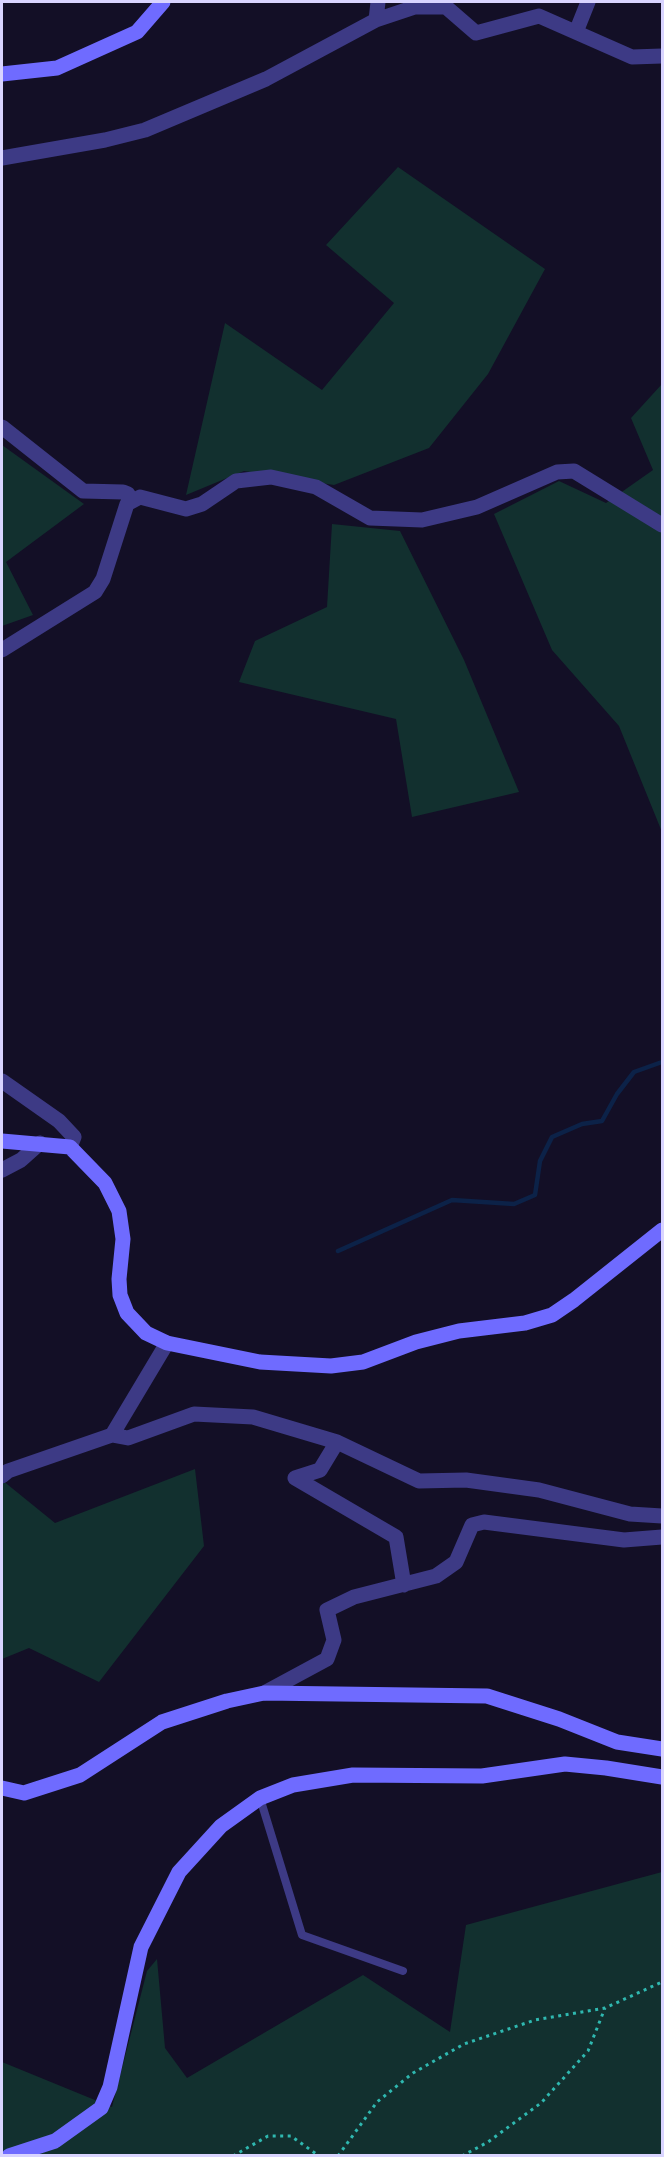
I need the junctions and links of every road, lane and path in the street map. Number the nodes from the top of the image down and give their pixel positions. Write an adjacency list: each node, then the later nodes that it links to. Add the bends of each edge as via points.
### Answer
1 (163, 2): 7 (street, via 137,32 57,68)
2 (378, 2): 4 (street)
3 (588, 2): 5 (street)
4 (376, 20): 5 (street, via 415,7 446,7 476,33 539,16); 8 (street, via 266,79 145,130)
5 (576, 32): 6 (street, via 632,57)
6 (663, 56)
7 (2, 74)
8 (2, 158)
9 (2, 427): 10 (street, via 82,491 123,492)
10 (131, 500): 11 (street, via 151,498 186,509 202,504 236,482 271,477 316,487 370,518 422,520 477,507 557,471 574,471); 12 (street, via 95,592)
11 (663, 525)
12 (2, 650)
13 (2, 1081): 16 (street, via 59,1121 74,1137)
14 (2, 1140): 15 (street)
15 (40, 1143): 16 (street); 17 (street)
16 (70, 1147): 19 (street, via 105,1183 119,1211 123,1239 120,1295 127,1314 146,1333)
17 (2, 1170)
18 (663, 1230): 19 (street, via 552,1315 525,1323 459,1331 363,1362 331,1366 260,1362)
19 (167, 1342): 20 (street)
20 (112, 1435): 21 (street, via 128,1438 194,1414 253,1417); 22 (street)
21 (337, 1442): 23 (street, via 419,1480 466,1480 538,1490 630,1514); 25 (street, via 320,1470 295,1478 396,1537)
22 (2, 1476)
23 (663, 1516)
24 (663, 1537): 25 (street, via 624,1540 484,1522 472,1526 456,1562 436,1576)
25 (404, 1586): 26 (street, via 354,1597 327,1610 334,1640 327,1659)
26 (264, 1693): 27 (street, via 487,1696 617,1742); 29 (street, via 162,1722 80,1774 24,1793)
27 (663, 1749)
28 (663, 1777): 30 (street, via 565,1764 482,1776 353,1775 293,1785)
29 (2, 1788)
30 (260, 1798): 31 (lane, via 302,1935); 34 (street, via 221,1827 179,1872 141,1947 110,2087 101,2108 55,2141)
31 (403, 1971)
32 (663, 1982): 33 (path)
33 (605, 2008): 37 (path, via 535,2020 464,2044 413,2073 376,2102); 38 (path, via 588,2050 541,2103)
34 (9, 2156)
35 (233, 2156): 36 (path, via 268,2136 291,2136)
36 (320, 2156)
37 (338, 2156)
38 (462, 2156)

